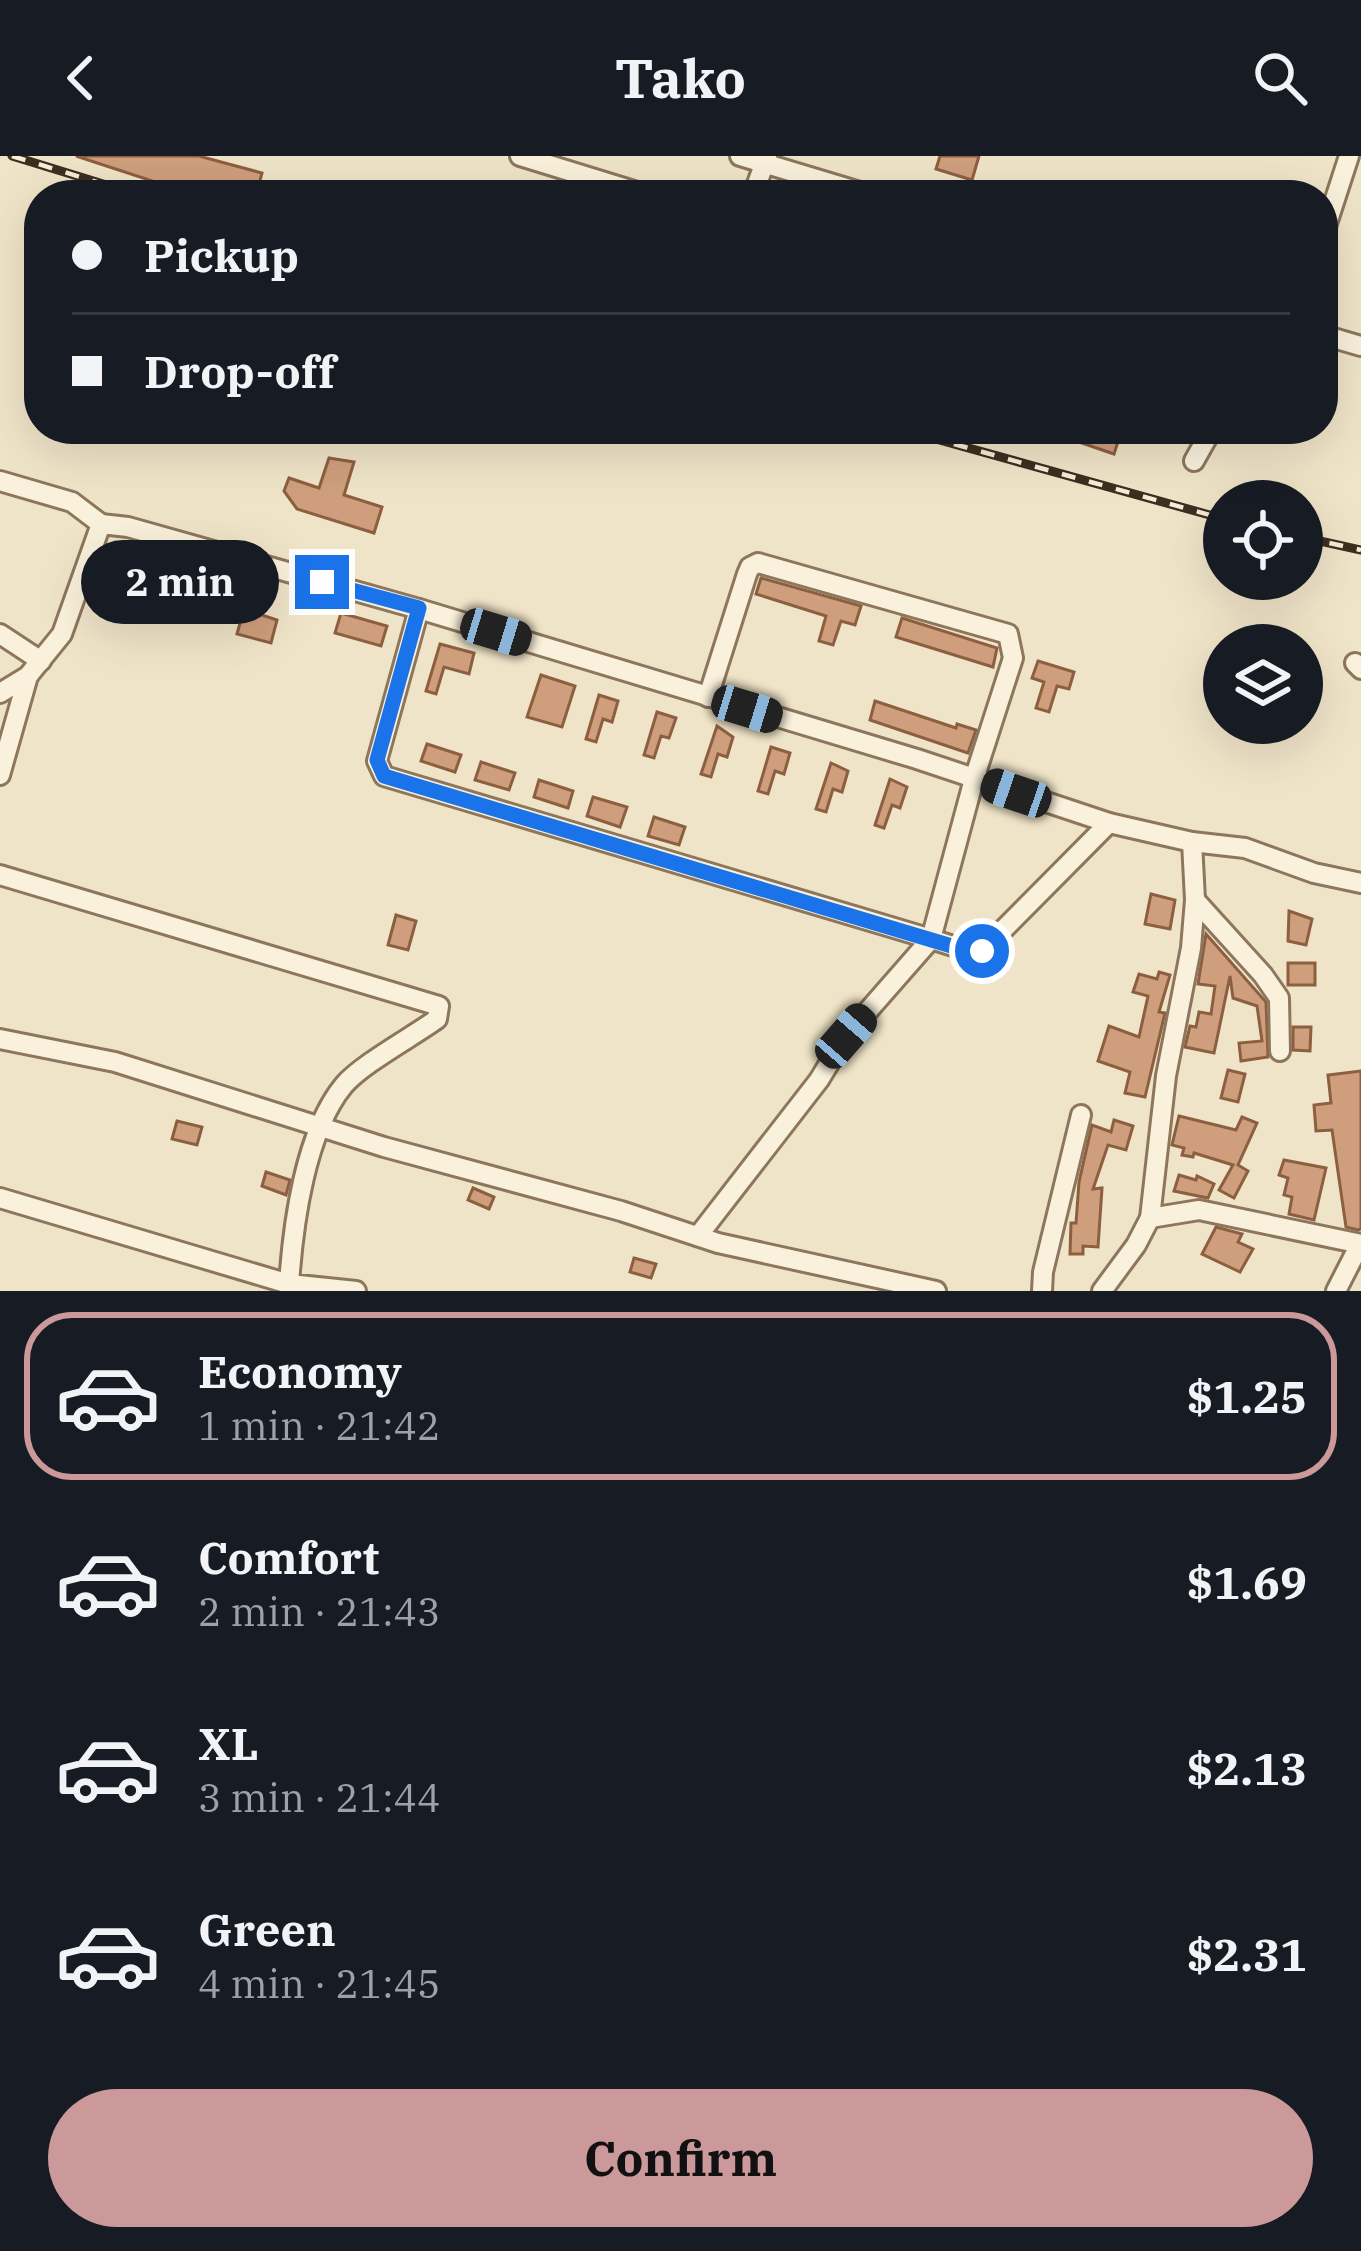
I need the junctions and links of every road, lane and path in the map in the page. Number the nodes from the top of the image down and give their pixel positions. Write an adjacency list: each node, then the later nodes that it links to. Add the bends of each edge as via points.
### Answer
1 (520, 156): 5 (street)
2 (740, 156): 4 (street)
3 (1348, 156): 7 (street)
4 (766, 160): 6 (street)
5 (598, 180)
6 (825, 180)
7 (1338, 188)
8 (1204, 444): 9 (street)
9 (1194, 461)
10 (0, 481): 11 (street, via 72,502)
11 (100, 524): 12 (street); 14 (street, via 62,634)
12 (419, 608): 16 (street); 24 (street, via 377,760 384,776)
13 (0, 634): 14 (street)
14 (34, 668): 15 (street); 17 (street)
15 (0, 693)
16 (708, 697): 18 (street); 18 (street, via 747,574 758,563 1008,634 1013,658)
17 (0, 775)
18 (974, 779): 19 (street); 24 (street)
19 (1109, 823): 20 (street); 24 (street, via 982,951)
20 (1192, 842): 22 (street, via 1245,848); 23 (street)
21 (0, 875): 28 (street, via 437,1005 437,1019 347,1081)
22 (1361, 883)
23 (1196, 900): 26 (street, via 1279,998); 30 (street)
24 (931, 939): 31 (street, via 846,1036)
25 (0, 1039): 28 (street, via 115,1062)
26 (1280, 1051)
27 (1081, 1115): 36 (street)
28 (322, 1127): 31 (street); 33 (street, via 303,1184)
29 (0, 1198): 33 (street)
30 (1150, 1218): 32 (street, via 1199,1210); 37 (street)
31 (698, 1236): 35 (street)
32 (1361, 1244): 38 (street)
33 (289, 1287): 34 (street)
34 (356, 1291)
35 (935, 1291)
36 (1042, 1291)
37 (1102, 1291)
38 (1336, 1291)

